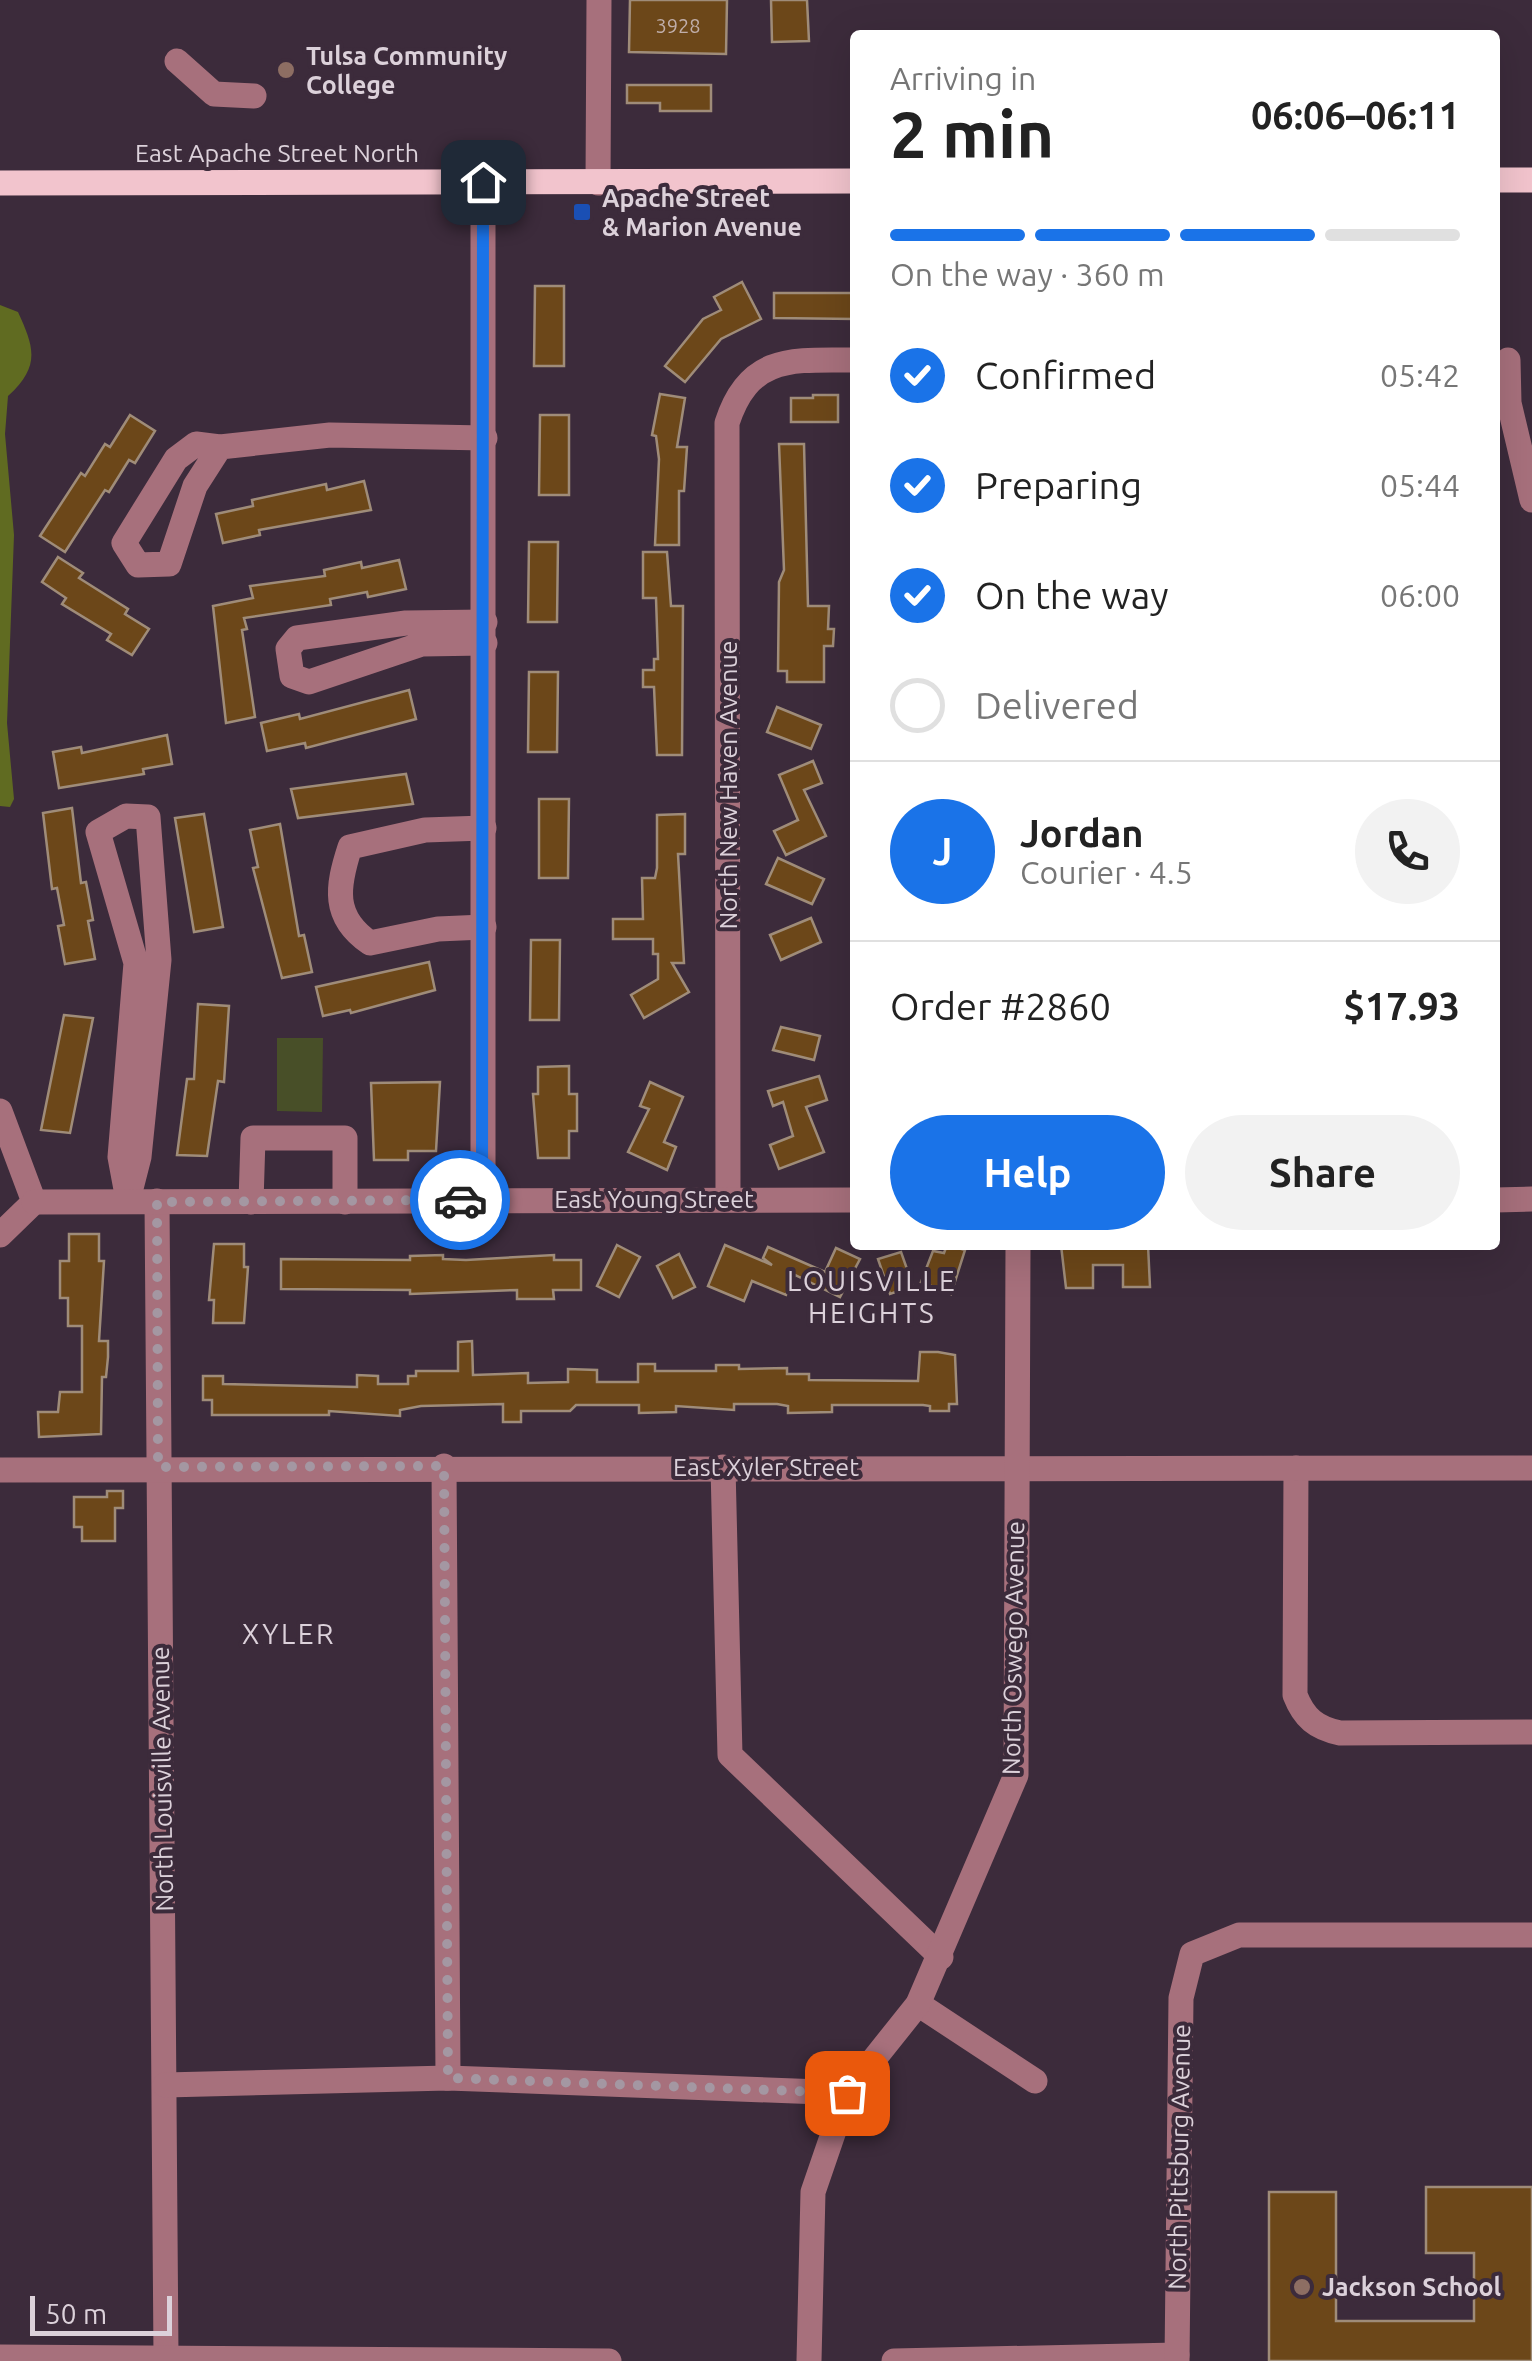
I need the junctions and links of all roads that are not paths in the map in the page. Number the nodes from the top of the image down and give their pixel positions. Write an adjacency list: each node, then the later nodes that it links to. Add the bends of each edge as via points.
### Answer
1 (599, 0): 9 (street)
2 (178, 60): 3 (street, via 214,94)
3 (254, 96)
4 (1500, 180): 5 (main road)
5 (1532, 180)
6 (850, 181): 9 (main road, East Apache Street North)
7 (483, 182): 8 (main road, East Apache Street North); 9 (main road, East Apache Street North); 12 (street)
8 (0, 183)
9 (598, 183)
10 (850, 360): 19 (street, North New Haven Avenue, via 793,360 752,378 734,400 727,423)
11 (1512, 360): 14 (street, via 1509,403)
12 (486, 438): 13 (street, via 330,435); 15 (street)
13 (220, 447): 13 (street, via 196,444 176,459 124,543 138,565 169,564 195,486)
14 (1532, 500)
15 (484, 633): 15 (street, via 406,623 297,638 288,648 292,676 309,682 422,644); 16 (street)
16 (484, 828): 17 (street); 17 (street, via 425,830 350,847 338,888 352,930 370,943)
17 (484, 927): 21 (street)
18 (0, 1111): 25 (street)
19 (728, 1198): 21 (street, East Young Street); 22 (street, East Young Street)
20 (128, 1200): 20 (street, via 139,1157 160,960 148,817 126,816 98,832 136,963 120,1157); 25 (street, East Young Street); 26 (street, East Young Street)
21 (482, 1200): 28 (street, East Young Street)
22 (850, 1200)
23 (1500, 1200): 24 (street)
24 (1532, 1200)
25 (34, 1202): 29 (street)
26 (157, 1202): 27 (street, East Young Street); 32 (street, North Louisville Avenue)
27 (251, 1202): 28 (street, East Young Street); 28 (street, via 253,1138 345,1138)
28 (346, 1202)
29 (0, 1235)
30 (1018, 1250): 34 (street, North Oswego Avenue)
31 (444, 1466): 32 (street, East Xyler Street); 33 (street, East Xyler Street); 42 (street)
32 (158, 1467): 37 (street, East Xyler Street); 44 (street, North Louisville Avenue)
33 (722, 1467): 34 (street, East Xyler Street); 40 (street, via 730,1755)
34 (1015, 1467): 35 (street, East Xyler Street); 40 (street, North Oswego Avenue, via 1016,1775)
35 (1296, 1468): 36 (street, East Xyler Street); 38 (street, via 1295,1695 1302,1713 1320,1729 1340,1733)
36 (1532, 1468)
37 (0, 1470)
38 (1532, 1732)
39 (1532, 1935): 48 (street, North Pittsburg Avenue, via 1239,1935 1192,1954 1180,1998)
40 (941, 1957): 41 (street, North Oswego Avenue)
41 (918, 2004): 43 (street); 45 (street, North Oswego Avenue)
42 (448, 2078): 44 (street); 45 (street)
43 (1035, 2081)
44 (165, 2085): 46 (street, North Louisville Avenue)
45 (847, 2093): 50 (street, North Oswego Avenue, via 813,2192)
46 (166, 2357): 47 (street); 49 (street)
47 (5, 2358)
48 (1177, 2358): 51 (street)
49 (609, 2361)
50 (809, 2361)
51 (894, 2361)

